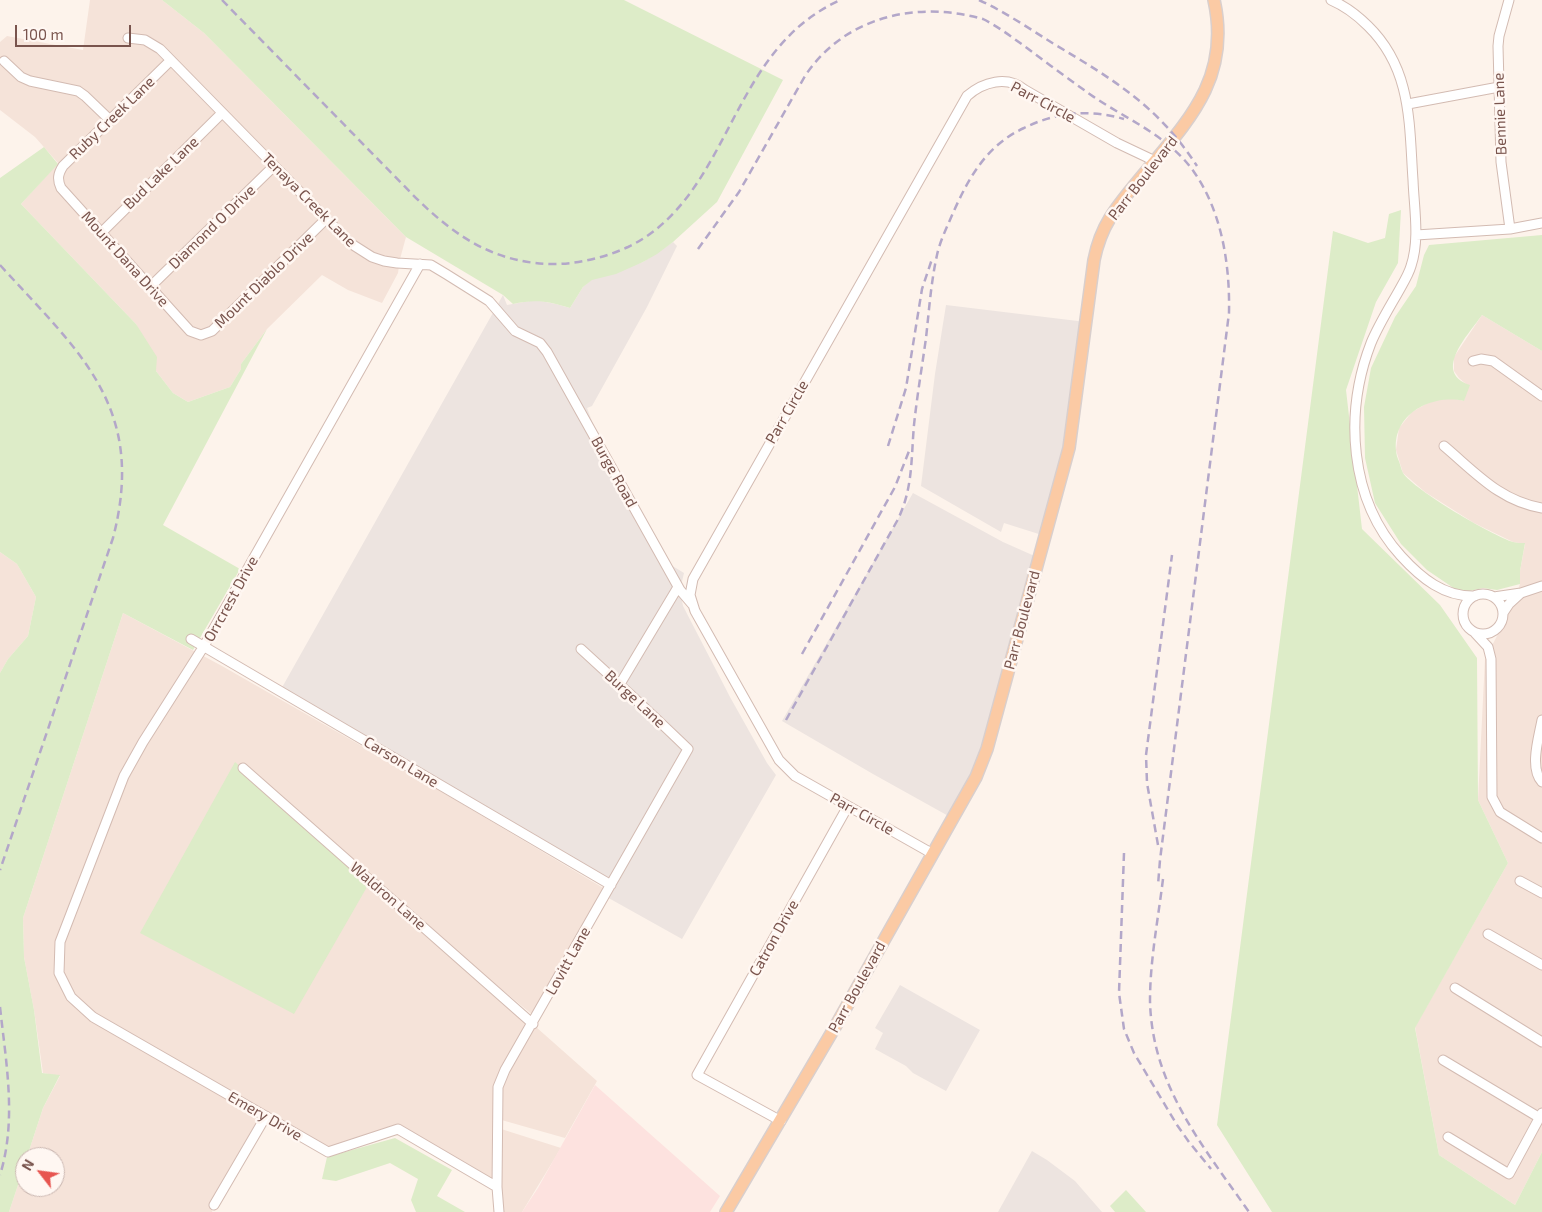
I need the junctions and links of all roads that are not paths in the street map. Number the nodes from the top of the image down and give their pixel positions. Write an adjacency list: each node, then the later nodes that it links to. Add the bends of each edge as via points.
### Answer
1 (1214, 0): 11 (main road, Parr Boulevard, via 1218,46 1211,77 1196,109)
2 (1331, 0): 8 (street, via 1358,17 1389,50)
3 (1509, 0): 7 (street, Bennie Lane, via 1499,36)
4 (128, 38): 5 (street, Tenaya Creek Lane, via 145,40)
5 (171, 60): 9 (street, Tenaya Creek Lane); 10 (street, Ruby Creek Lane)
6 (4, 61): 10 (street, via 30,81 78,91)
7 (1499, 87): 8 (street); 16 (street, Bennie Lane, via 1501,162)
8 (1408, 104): 18 (street)
9 (222, 113): 12 (street, Tenaya Creek Lane); 17 (street, Bud Lake Lane)
10 (110, 120): 13 (street, Ruby Creek Lane, via 63,166)
11 (1155, 161): 33 (street, Parr Circle, via 1117,143 1018,85 990,83 967,96 693,579); 49 (main road, Parr Boulevard, via 1110,218 1098,245 1066,456 987,749 976,777)
12 (274, 166): 14 (street, Tenaya Creek Lane); 20 (street, Diamond O Drive)
13 (58, 179): 17 (street, Mount Dana Drive, via 60,188)
14 (326, 219): 19 (street, Tenaya Creek Lane, via 350,243 372,257); 21 (street, Mount Diablo Drive, via 212,331)
15 (1542, 223): 16 (street)
16 (1510, 228): 18 (street)
17 (101, 232): 20 (street, Mount Dana Drive)
18 (1416, 235): 29 (street, via 1411,268 1372,342 1364,367 1356,396 1356,444 1366,496 1383,533 1408,564)
19 (420, 264): 22 (street, Tenaya Creek Lane, via 431,265 490,301 516,331); 39 (street, Orrcrest Drive)
20 (150, 287): 21 (street, Mount Dana Drive, via 190,331)
21 (198, 334)
22 (535, 341): 28 (street, Burge Road, via 547,352)
23 (1474, 361): 24 (street, via 1493,360)
24 (1542, 396)
25 (1444, 446): 26 (street, via 1496,490 1520,503)
26 (1542, 508)
27 (1542, 586): 30 (street)
28 (678, 587): 33 (street, Burge Road); 42 (street)
29 (1445, 592): 31 (street); 35 (street)
30 (1521, 593): 32 (street); 34 (street)
31 (1475, 596): 32 (street, via 1488,594); 35 (street, via 1465,605)
32 (1494, 597): 34 (street)
33 (692, 604): 47 (street, Parr Circle, via 779,760 795,776)
34 (1504, 613): 36 (street)
35 (1463, 615): 37 (street)
36 (1495, 631): 37 (street); 40 (street)
37 (1475, 633): 40 (street)
38 (191, 639): 39 (street, Carson Lane)
39 (204, 646): 51 (street, Carson Lane); 54 (street, Orrcrest Drive, via 124,776)
40 (1488, 647): 48 (street, via 1492,798 1500,812)
41 (582, 649): 42 (street, Burge Lane)
42 (620, 684): 44 (street, Burge Lane)
43 (1542, 720): 46 (street, via 1535,759)
44 (688, 749): 51 (street, Lovitt Lane)
45 (243, 768): 57 (street, Waldron Lane)
46 (1542, 782)
47 (848, 806): 49 (street, Parr Circle); 62 (street, Catron Drive, via 697,1075)
48 (1542, 838)
49 (933, 854): 62 (main road, Parr Boulevard)
50 (1520, 881): 52 (street)
51 (611, 885): 57 (street, Lovitt Lane)
52 (1542, 893)
53 (1488, 934): 55 (street)
54 (60, 942): 60 (street, Emery Drive, via 59,973 71,996 93,1017)
55 (1542, 966)
56 (1455, 988): 58 (street)
57 (533, 1024): 64 (street, Lovitt Lane, via 498,1087)
58 (1542, 1042)
59 (1443, 1060): 61 (street)
60 (266, 1116): 64 (street, Emery Drive, via 328,1152 398,1128); 65 (street)
61 (1541, 1116): 63 (street, via 1509,1174)
62 (781, 1121): 67 (main road, Parr Boulevard)
63 (1448, 1137)
64 (497, 1187): 66 (street)
65 (214, 1206)
66 (499, 1212)
67 (726, 1212)

